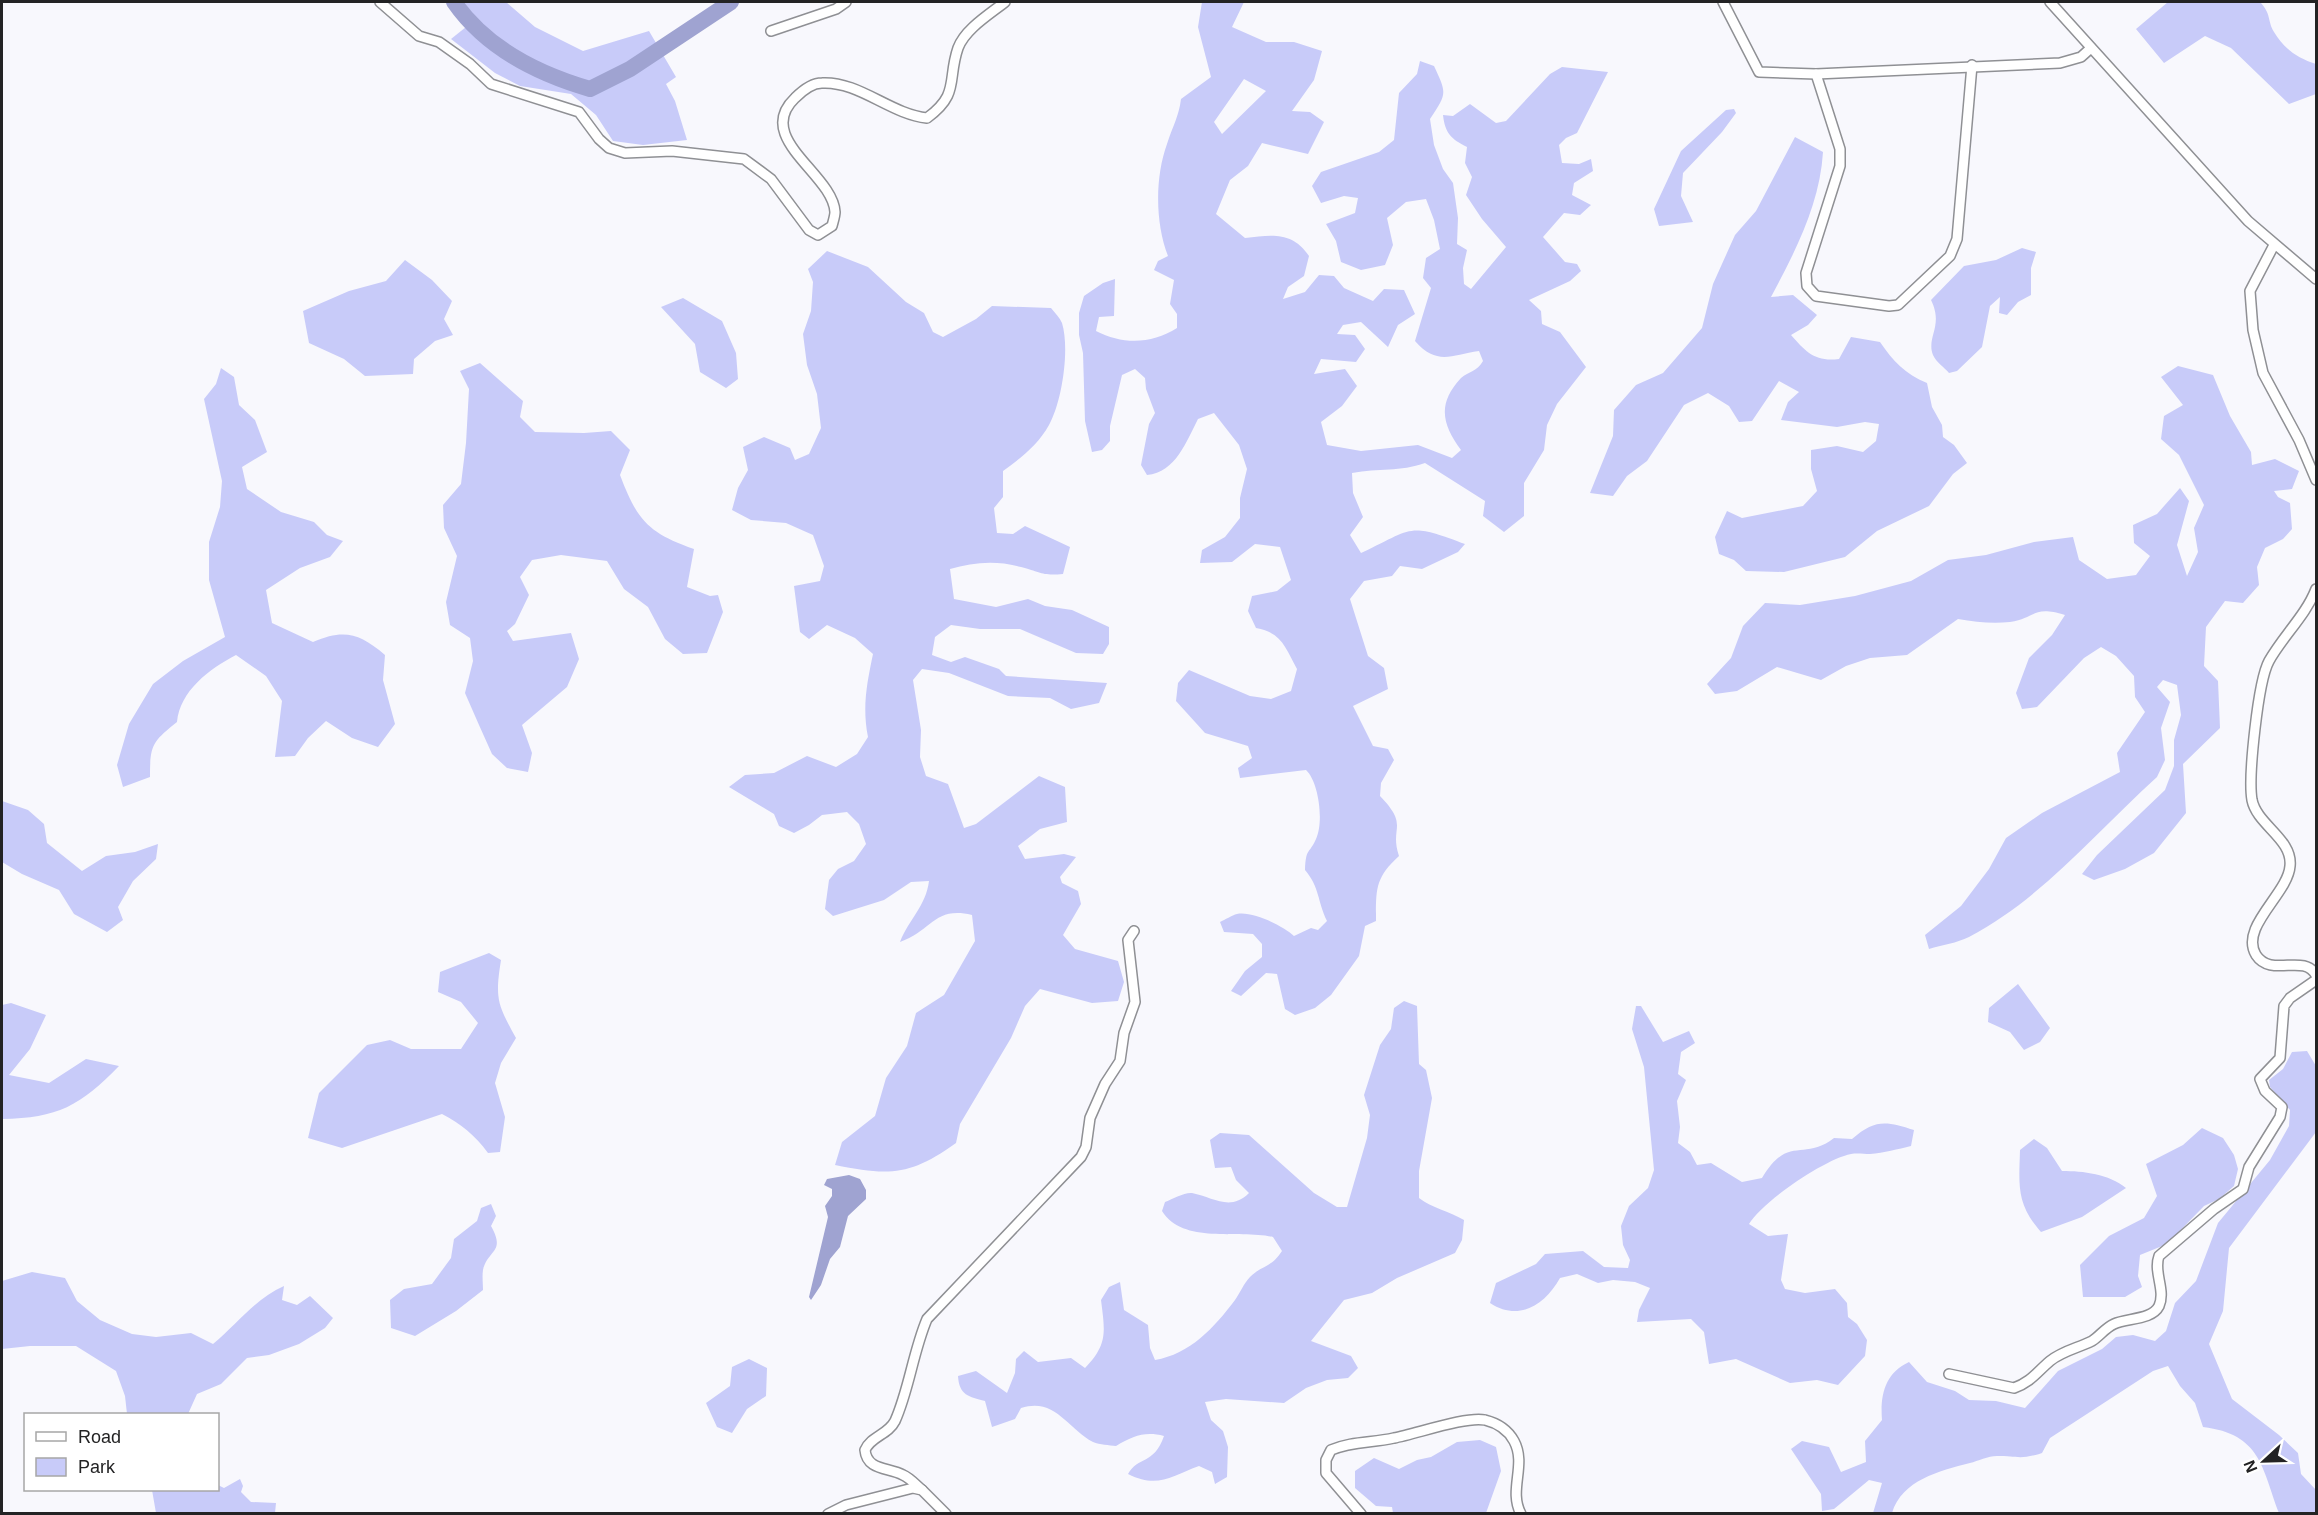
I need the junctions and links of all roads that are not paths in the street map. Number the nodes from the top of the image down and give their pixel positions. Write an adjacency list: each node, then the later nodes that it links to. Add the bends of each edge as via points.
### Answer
1 (380, 2): 3 (street, via 418,36 439,42 491,84 579,112 609,148 625,153 672,151 744,159 771,179 809,230 818,235 832,226 835,212 782,129 782,115 790,103 804,89 821,82 838,85 909,116 927,118 951,91 958,47)
2 (846, 2): 6 (street)
3 (1005, 2)
4 (1723, 2): 9 (street, via 1759,72)
5 (2050, 2): 7 (street)
6 (771, 31)
7 (2091, 48): 8 (street, via 2081,57 2060,63); 10 (street)
8 (1972, 65): 9 (street); 9 (street, via 1957,239 1943,263 1906,299 1889,306 1816,296 1807,286 1806,273 1840,166 1840,149)
9 (1816, 74)
10 (2274, 245): 11 (street); 12 (street, via 2250,291 2253,330 2263,373)
11 (2316, 279)
12 (2316, 480)
13 (2316, 589): 15 (street, via 2267,664 2260,686 2250,772 2253,803 2263,823 2287,850 2291,863 2288,877 2253,932 2252,945 2257,957 2268,965 2304,965 2313,968)
14 (1134, 931): 18 (street, via 1128,940 1135,1002 1124,1033 1120,1061 1090,1118 1081,1157 927,1319 896,1420 865,1450 873,1465 903,1474)
15 (2316, 975)
16 (2316, 980): 17 (street, via 2284,1006 2280,1058 2260,1079 2265,1091 2282,1107 2280,1117 2249,1167 2243,1189 2160,1256 2156,1264 2161,1298 2158,1308 2110,1326 2092,1340 2050,1361 2030,1380 2014,1388)
17 (1949, 1374)
18 (922, 1490): 19 (street, via 913,1488 846,1505); 20 (street)
19 (828, 1514)
20 (946, 1514)
21 (1361, 1514): 22 (street, via 1326,1473 1330,1450 1483,1419 1501,1426 1514,1441 1519,1461 1515,1493)
22 (1521, 1514)

